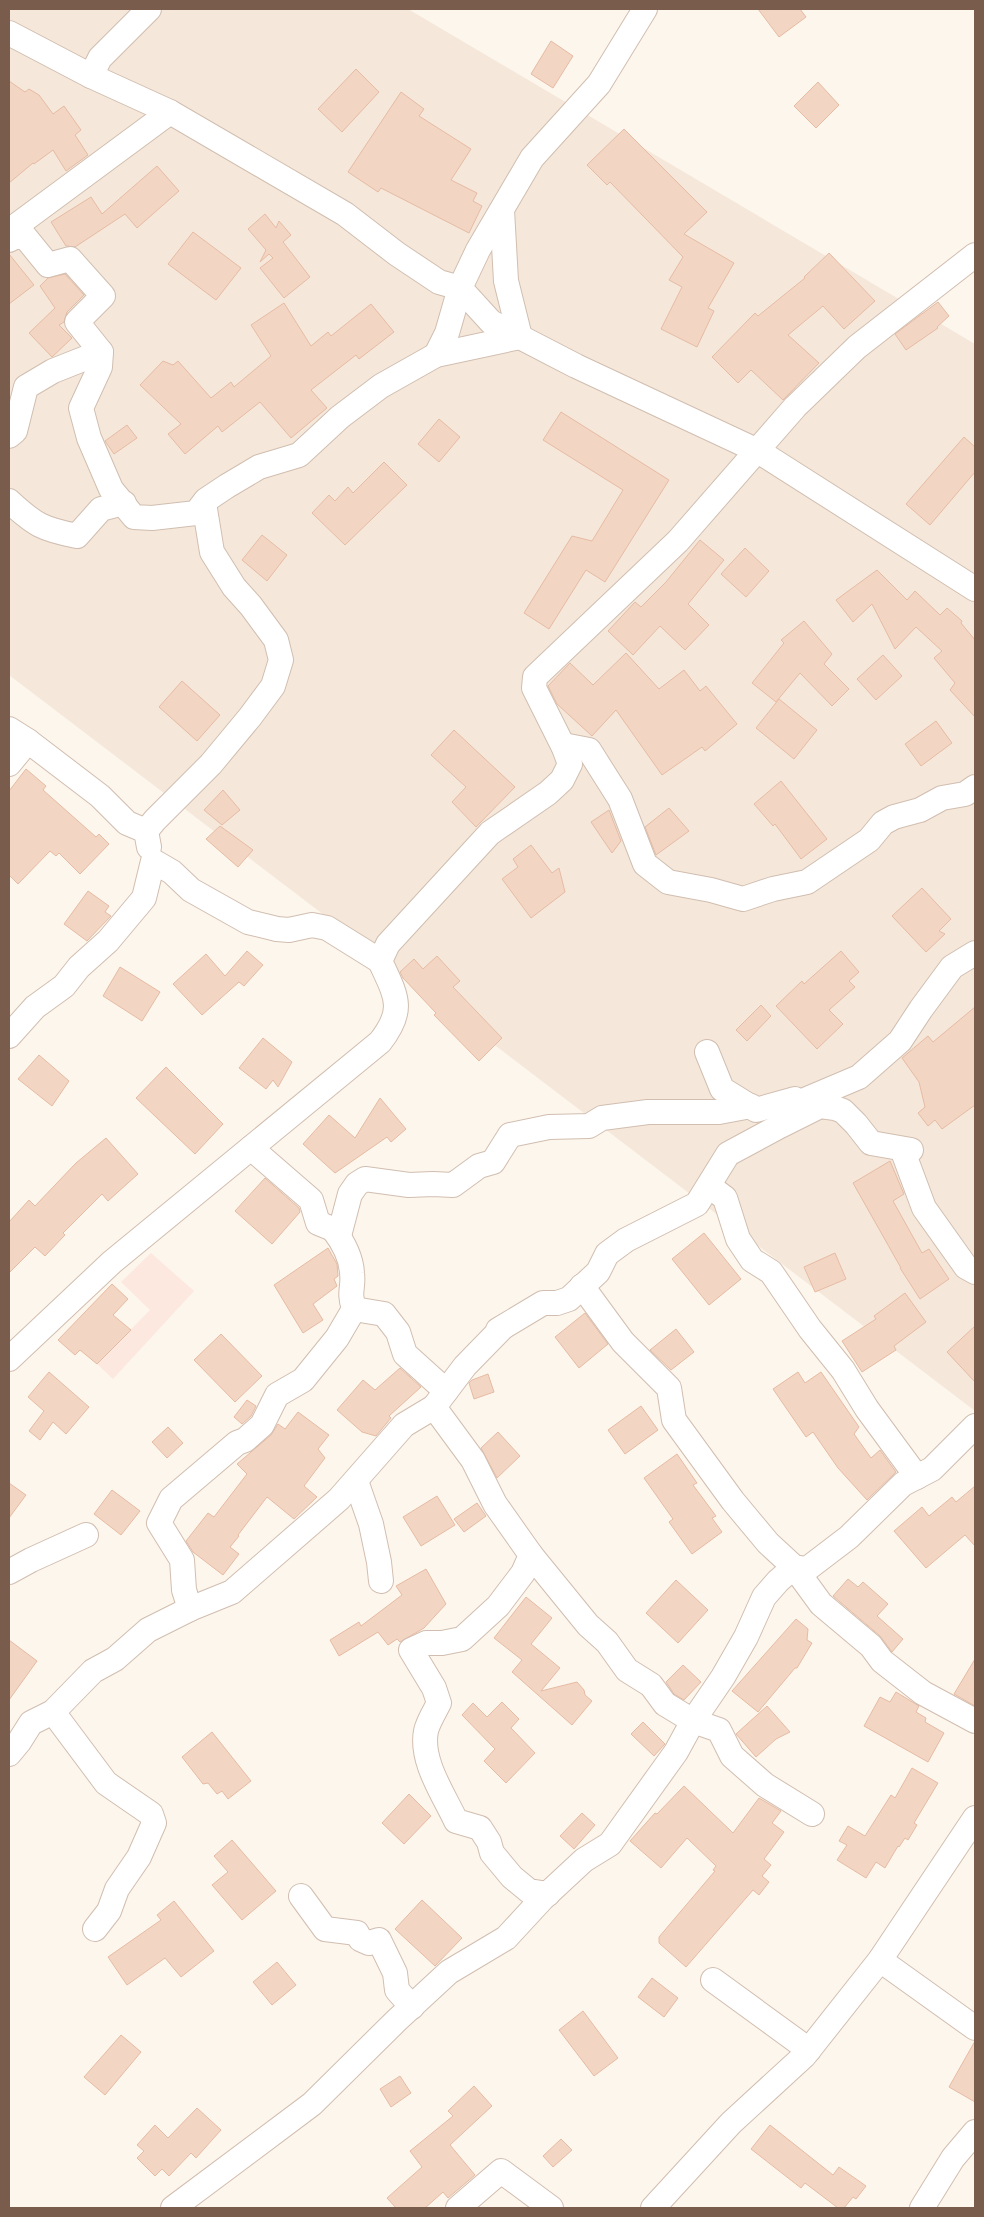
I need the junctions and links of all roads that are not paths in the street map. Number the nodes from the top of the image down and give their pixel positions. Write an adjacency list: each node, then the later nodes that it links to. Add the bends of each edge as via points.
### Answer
1 (149, 9): 4 (street, via 100,58)
2 (645, 9): 6 (street, via 599,84 532,158)
3 (9, 32): 4 (street)
4 (92, 76): 5 (street)
5 (170, 112): 7 (street); 10 (street, via 345,214 439,282)
6 (502, 210): 10 (street); 11 (street, via 506,282)
7 (9, 231)
8 (9, 240): 12 (street, via 22,233 48,265 70,260 103,296 77,322)
9 (975, 254): 15 (street, via 857,347 795,407)
10 (460, 288): 11 (street, via 491,322); 13 (street, via 447,333)
11 (520, 337): 13 (street); 15 (street)
12 (101, 352): 14 (street, via 53,371 26,387 15,431); 17 (street, via 100,367 81,408 98,462 111,489)
13 (436, 355): 18 (street, via 381,386 340,417 299,455 260,468)
14 (9, 436)
15 (758, 451): 19 (street); 21 (street, via 678,541 535,677 534,688)
16 (9, 501): 17 (street, via 29,520 48,530 77,536 101,509)
17 (124, 503): 18 (street, via 134,517 152,518 196,513)
18 (204, 503): 24 (street, via 212,552 234,587 276,640 281,660 273,686 250,717 211,764)
19 (975, 589)
20 (18, 735): 22 (street); 24 (street, via 100,796 127,823)
21 (563, 745): 23 (street, via 589,750 620,799 645,864 668,882 743,899 806,882 869,840 883,823 942,798 965,794); 27 (street, via 570,764 562,780 490,833 388,944)
22 (9, 764)
23 (975, 787)
24 (146, 831): 25 (street)
25 (152, 866): 27 (street, via 153,861 172,872 191,890 248,922 289,930 312,925 327,928); 28 (street, via 144,898 108,941 64,986 35,1007)
26 (975, 953): 31 (street, via 952,967 900,1041 860,1078 807,1099)
27 (380, 960): 32 (street, via 398,1002 392,1026 380,1042)
28 (9, 1036)
29 (707, 1052): 30 (street, via 722,1089)
30 (751, 1106): 31 (street, via 756,1110 795,1100); 34 (street, via 720,1112 648,1112 602,1118 590,1126 549,1127 510,1135 493,1162 479,1166 453,1185 408,1185 365,1179 350,1194 340,1232)
31 (791, 1116): 33 (street, via 728,1154); 35 (street, via 820,1106 835,1108 843,1111 871,1144 906,1150 924,1208 966,1267)
32 (251, 1148): 34 (street, via 311,1200 318,1223); 38 (street, via 112,1262)
33 (709, 1186): 36 (street, via 697,1204 626,1240 607,1254 598,1272); 41 (street, via 725,1198 738,1239 752,1260 771,1272)
34 (333, 1229): 37 (street, via 345,1243 352,1273 350,1295)
35 (975, 1272)
36 (582, 1286): 39 (street, via 569,1299 543,1303 500,1329); 45 (street, via 623,1342 669,1388 674,1420 719,1482 768,1543)
37 (354, 1309): 39 (street, via 384,1314 398,1332 405,1354); 48 (street, via 337,1338 303,1380 277,1395 262,1426 171,1499 159,1524 182,1560 184,1590)
38 (9, 1359)
39 (440, 1399): 42 (street, via 404,1425); 44 (street, via 496,1504)
40 (975, 1426): 41 (street, via 932,1469)
41 (917, 1477): 45 (street, via 903,1484 856,1530 807,1570)
42 (356, 1481): 47 (street, via 371,1524); 48 (street, via 232,1592)
43 (86, 1535): 46 (street)
44 (531, 1555): 50 (street, via 627,1670 651,1685 665,1704); 55 (street, via 523,1573 498,1606 462,1639 426,1643 411,1650 434,1688 439,1703 426,1731 427,1757 436,1785 456,1821 480,1828 492,1852 512,1877 529,1891)
45 (794, 1567): 50 (street, via 764,1597 723,1677); 51 (street, via 821,1604 871,1646 882,1661 922,1693)
46 (9, 1572)
47 (381, 1582)
48 (190, 1608): 49 (street, via 148,1630 115,1659 93,1671)
49 (53, 1712): 52 (street, via 31,1723); 57 (street, via 106,1782 151,1814 154,1824 139,1857 117,1890 109,1911)
50 (692, 1721): 53 (street, via 719,1730 732,1756 765,1785); 55 (street, via 676,1752 610,1844 584,1860)
51 (975, 1721)
52 (12, 1744)
53 (812, 1814)
54 (975, 1818): 58 (street)
55 (548, 1894): 60 (street, via 506,1938 449,1972)
56 (301, 1896): 60 (street, via 325,1929 357,1933 360,1939 369,1943 379,1940 395,1973 397,1990)
57 (94, 1929)
58 (880, 1960): 61 (street); 62 (street)
59 (713, 1980): 62 (street)
60 (412, 2007): 64 (street, via 312,2104)
61 (975, 2028)
62 (809, 2050): 67 (street, via 731,2123)
63 (975, 2132): 68 (street, via 953,2158)
64 (173, 2208)
65 (458, 2208): 66 (street, via 501,2171)
66 (551, 2208)
67 (653, 2208)
68 (922, 2208)

